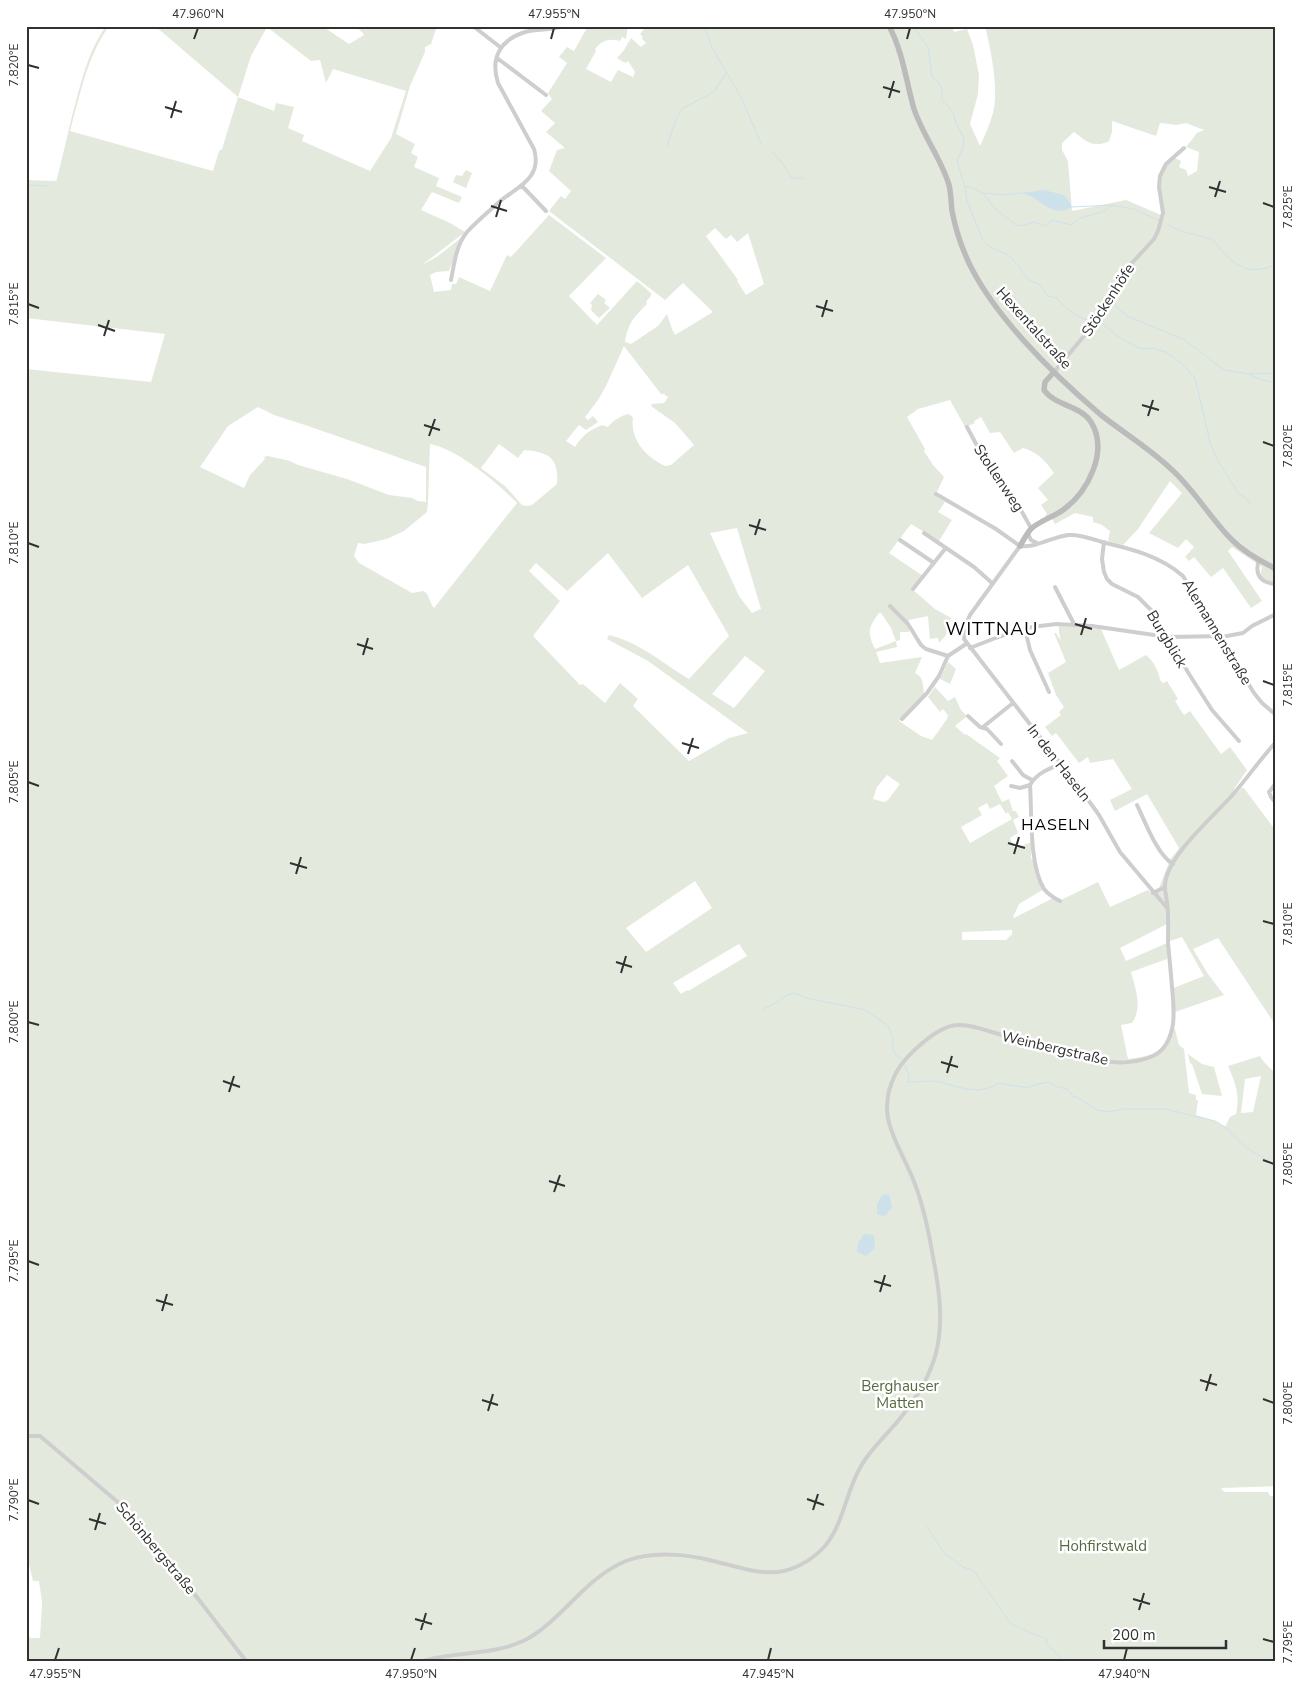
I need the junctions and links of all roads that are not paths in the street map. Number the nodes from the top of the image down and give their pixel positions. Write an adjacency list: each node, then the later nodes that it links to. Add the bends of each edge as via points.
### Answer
1 (473, 26): 4 (street)
2 (564, 26): 4 (street, via 526,32)
3 (889, 26): 11 (main road, Hexentalstraße, via 898,46 914,110 945,172 965,255 995,305)
4 (500, 47): 5 (street)
5 (497, 58): 6 (street); 8 (street, via 494,72 498,83 537,157 533,173)
6 (546, 95)
7 (1184, 148): 11 (street, Stöckenhöfe, via 1166,164 1160,176 1162,213 1154,238 1122,274 1094,324)
8 (522, 186): 9 (street); 10 (street, via 499,202 466,234)
9 (546, 210)
10 (451, 280)
11 (1054, 372): 14 (main road, via 1045,382 1044,390 1090,421 1097,437 1097,450 1091,475 1075,501); 21 (main road, Hexentalstraße, via 1169,467 1232,540)
12 (968, 427): 14 (street, Stollenweg, via 990,470 1013,496)
13 (936, 494): 19 (street)
14 (1029, 531): 18 (street, via 1031,540); 19 (main road)
15 (924, 533): 20 (street)
16 (900, 540): 22 (street)
17 (1104, 542): 18 (street, Alemannenstraße, via 1070,535); 32 (street, Burgblick, via 1102,559 1107,579 1149,607); 33 (street, Alemannenstraße, via 1172,566 1183,576)
18 (1037, 543): 19 (street, Alemannenstraße)
19 (1020, 546): 24 (street)
20 (945, 549): 22 (street); 24 (street)
21 (1259, 560): 23 (main road, Hexentalstraße); 25 (street, via 1260,579)
22 (934, 563): 27 (street)
23 (1276, 569)
24 (992, 583): 34 (street, via 966,624)
25 (1276, 584)
26 (1055, 587): 30 (street)
27 (913, 589)
28 (890, 606): 36 (street, via 908,624 921,645)
29 (1275, 616): 33 (street, via 1256,623 1243,633)
30 (1074, 624): 31 (street); 32 (street)
31 (1025, 629): 35 (street); 37 (street, via 1030,650)
32 (1168, 636): 33 (street); 43 (street, Burgblick, via 1212,710)
33 (1219, 636): 39 (street, Alemannenstraße, via 1254,693)
34 (966, 644): 35 (street, In den Haseln); 36 (street)
35 (970, 648): 38 (street, In den Haseln)
36 (948, 656): 41 (street, via 927,693)
37 (1049, 692)
38 (1013, 703): 42 (street); 47 (street, In den Haseln)
39 (1276, 715)
40 (968, 716): 42 (street)
41 (902, 719)
42 (982, 727): 45 (street)
43 (1239, 741)
44 (1276, 742): 54 (street, Weinbergstraße)
45 (1002, 744)
46 (1012, 761): 48 (street, via 1023,775)
47 (1062, 765): 48 (street, via 1051,767); 56 (street, In den Haseln, via 1099,815 1120,852)
48 (1032, 780): 50 (street)
49 (1276, 782): 52 (street, via 1269,792)
50 (1030, 785): 51 (street); 57 (street, via 1033,856 1044,889)
51 (1011, 786)
52 (1276, 803)
53 (1137, 805): 54 (street, via 1158,847)
54 (1172, 864): 55 (street, Weinbergstraße)
55 (1165, 887): 56 (street); 58 (street, Weinbergstraße)
56 (1153, 893): 58 (street, In den Haseln)
57 (1060, 901)
58 (1168, 909): 61 (street, Weinbergstraße, via 1174,1019 1169,1039 1159,1053 1135,1060 1106,1061 957,1024 916,1048 899,1067 888,1097 890,1128 924,1212 939,1291 940,1330 934,1360 922,1388 862,1464 838,1523 822,1549 798,1566 780,1572 751,1570 676,1555 633,1559 594,1581 526,1640 496,1650)
59 (26, 1436): 60 (street, Schönbergstraße, via 40,1436 120,1504)
60 (246, 1661)
61 (423, 1661)

